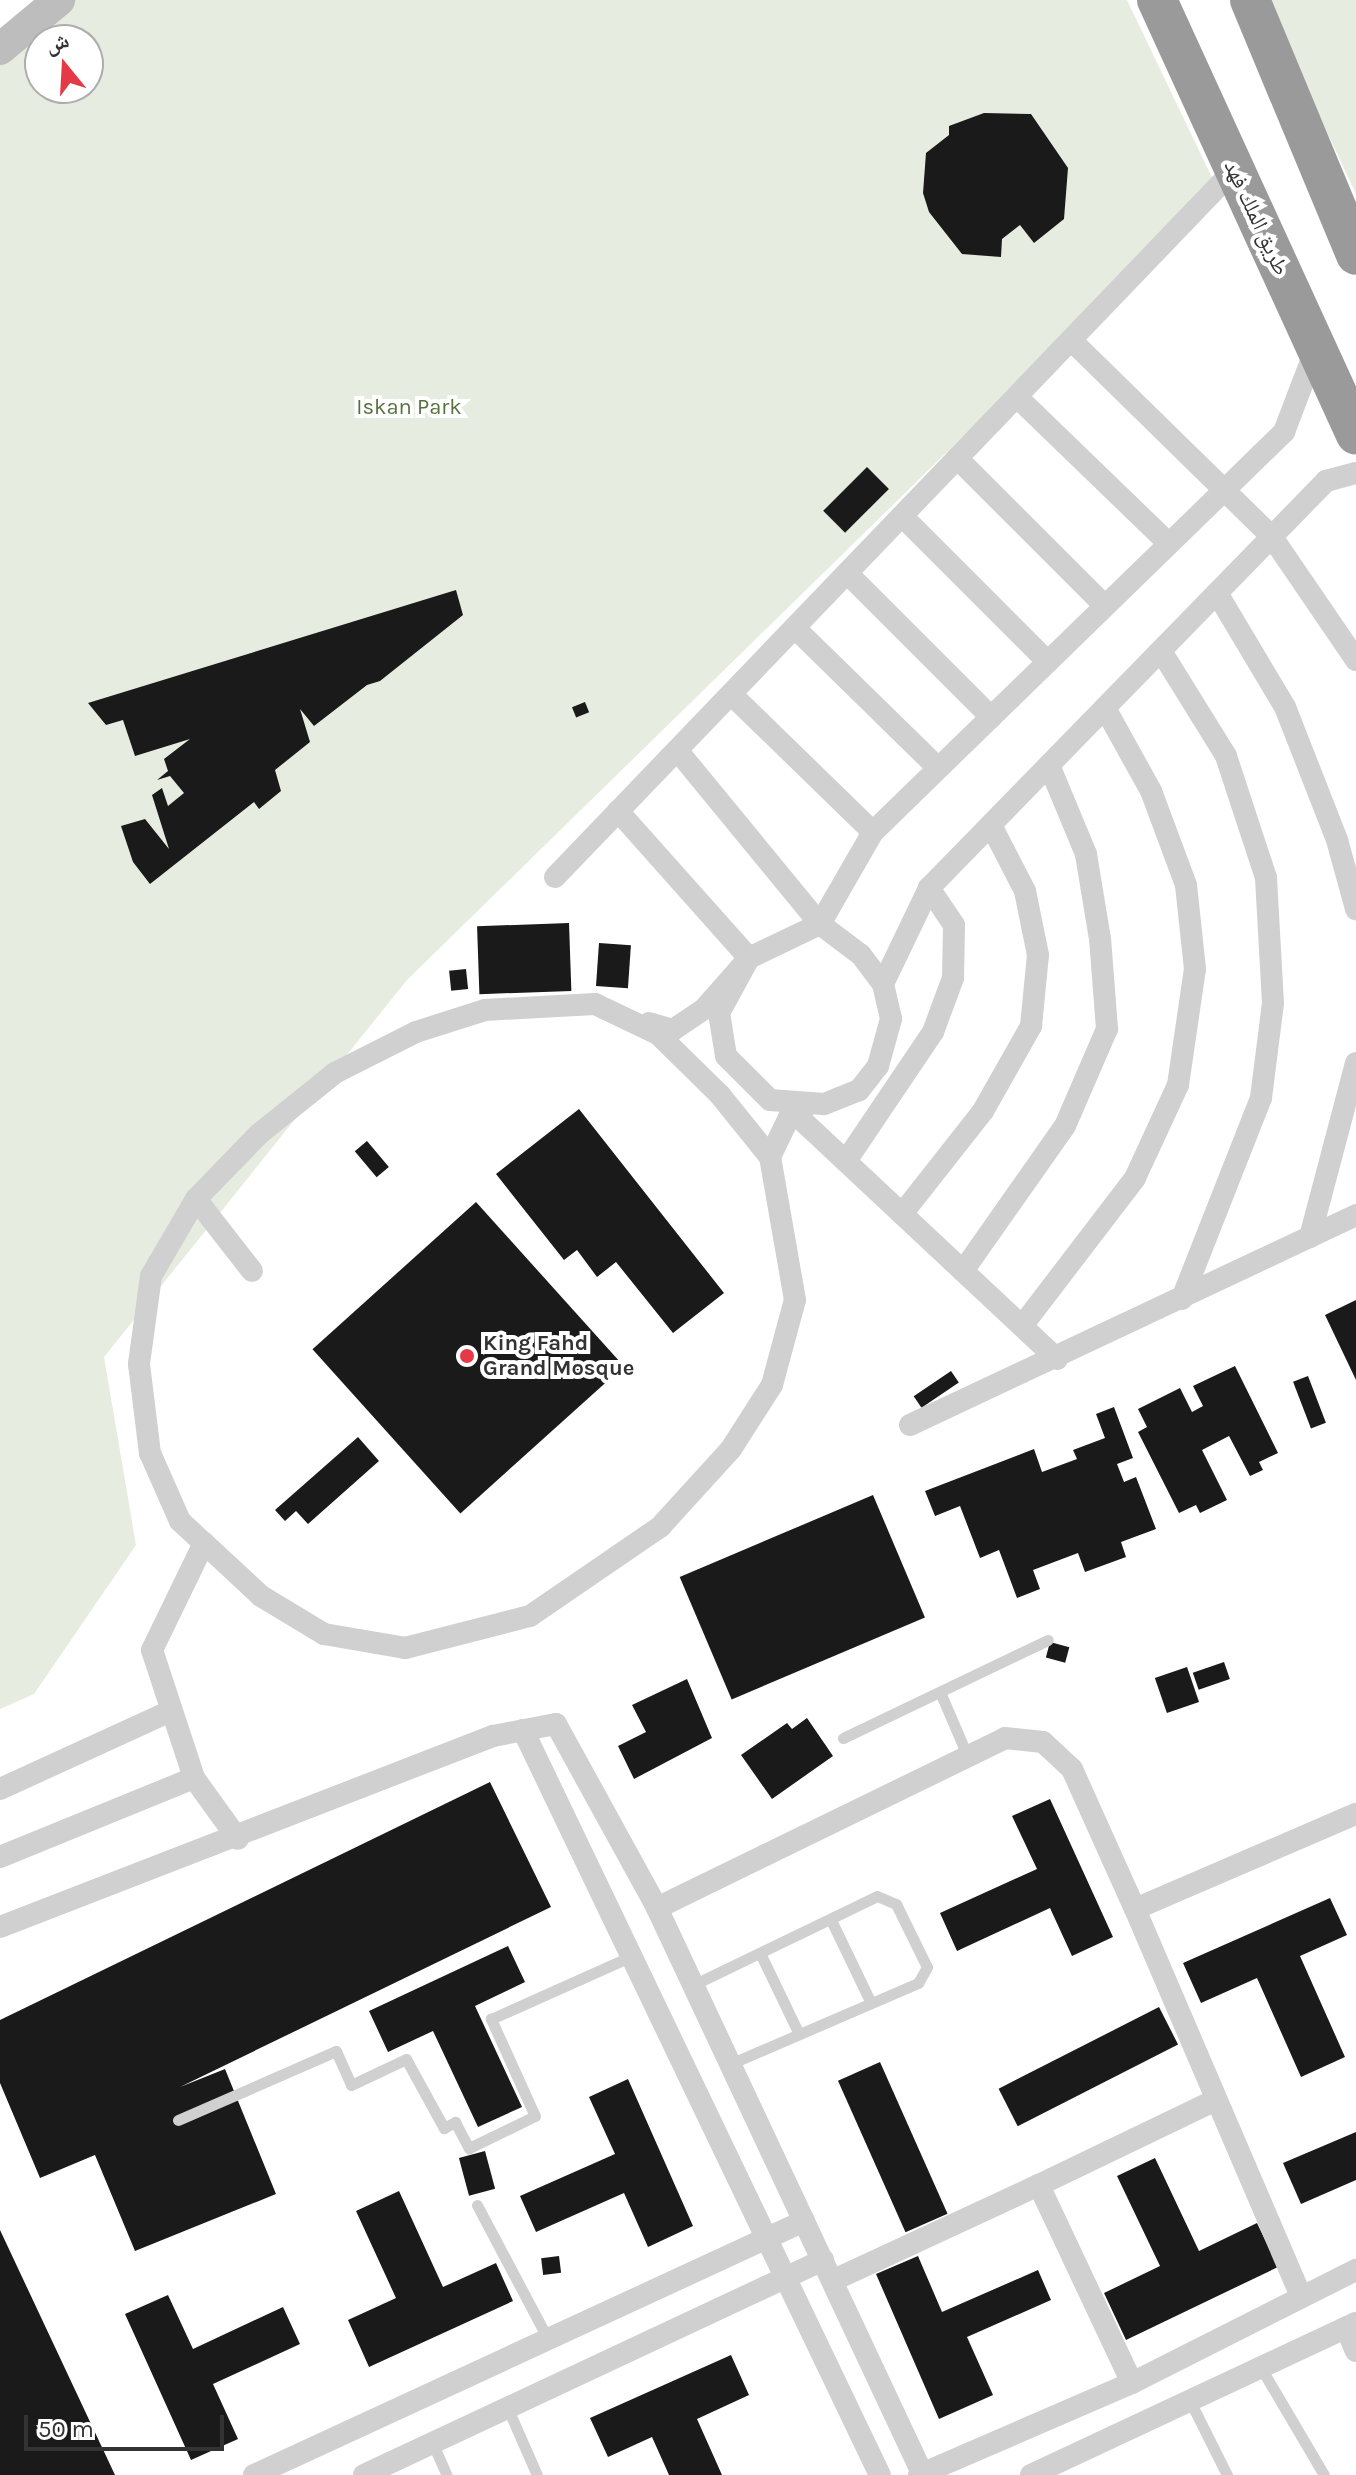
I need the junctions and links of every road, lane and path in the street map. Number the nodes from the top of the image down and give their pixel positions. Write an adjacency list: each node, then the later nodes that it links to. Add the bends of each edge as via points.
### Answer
1 (59, 0): 4 (street)
2 (1157, 0): 5 (highway, طريق الملك فهد)
3 (1250, 0): 6 (highway)
4 (0, 49)
5 (1234, 170): 7 (street); 8 (highway, طريق الملك فهد)
6 (1356, 255)
7 (1071, 340): 9 (street); 13 (street)
8 (1316, 348): 10 (highway, طريق الملك فهد); 13 (street, via 1284,432)
9 (1017, 397): 11 (street); 16 (street)
10 (1356, 435)
11 (957, 458): 14 (street); 19 (street)
12 (1356, 473): 15 (street, via 1326,481)
13 (1225, 489): 15 (street); 16 (street)
14 (902, 516): 17 (street); 23 (street)
15 (1272, 537): 18 (street); 22 (street)
16 (1169, 544): 19 (street)
17 (847, 573): 20 (street); 26 (street)
18 (1217, 593): 21 (street); 35 (street, via 1285,707 1337,840)
19 (1105, 606): 23 (street)
20 (795, 628): 24 (street); 29 (street)
21 (1161, 651): 25 (street); 51 (street, via 1226,756 1266,878 1273,1003 1261,1098)
22 (1356, 660)
23 (1048, 662): 26 (street)
24 (731, 694): 27 (street); 32 (street)
25 (1105, 708): 28 (street); 52 (street, via 1151,791 1186,885 1195,969 1178,1085 1135,1178)
26 (991, 717): 29 (street)
27 (677, 750): 30 (street); 36 (street)
28 (1049, 765): 31 (street); 50 (street, via 1086,854 1107,1029 1065,1126)
29 (938, 768): 32 (street)
30 (618, 811): 33 (street); 37 (street)
31 (991, 825): 34 (street); 46 (street, via 1025,891 1038,955 1031,1026 983,1111)
32 (873, 832): 36 (street)
33 (555, 877)
34 (929, 888): 38 (street); 44 (street, via 954,925 953,978 933,1032)
35 (1356, 909)
36 (820, 924): 37 (street); 38 (street, via 861,955)
37 (749, 958): 39 (street, via 704,1009 673,1030); 41 (street, via 719,1013 726,1056 770,1100)
38 (883, 984): 41 (street, via 891,1019 878,1066 859,1090)
39 (613, 1012): 43 (street, via 658,1034 720,1095); 45 (street, via 595,1004 485,1010 416,1032 335,1073 259,1134)
40 (1356, 1063): 48 (street)
41 (824, 1104): 42 (street)
42 (792, 1111): 43 (street); 44 (street)
43 (770, 1157): 55 (street, via 795,1300 772,1385 731,1449 660,1527 530,1616 405,1648 324,1634 261,1596)
44 (846, 1161): 46 (street)
45 (196, 1199): 49 (street); 55 (street, via 151,1276 139,1364 150,1453 180,1521)
46 (902, 1214): 50 (street)
47 (1356, 1215): 48 (street)
48 (1310, 1237): 51 (street)
49 (252, 1271)
50 (963, 1271): 52 (street)
51 (1182, 1299): 53 (street)
52 (1022, 1326): 53 (street)
53 (1057, 1359): 54 (street)
54 (910, 1425)
55 (204, 1543): 58 (street, via 152,1650)
56 (1048, 1640): 57 (lane)
57 (940, 1692): 60 (lane); 61 (lane)
58 (170, 1711): 62 (street); 63 (street)
59 (523, 1730): 65 (street, via 493,1736); 67 (street, via 556,1724); 72 (street)
60 (843, 1738)
61 (967, 1755): 67 (street); 68 (street, via 1005,1738 1043,1742 1072,1769)
62 (194, 1778): 65 (street); 66 (street)
63 (0, 1789)
64 (1356, 1814): 68 (street)
65 (238, 1839): 70 (street)
66 (0, 1857)
67 (657, 1908): 73 (street)
68 (1135, 1909): 77 (street)
69 (831, 1920): 71 (lane); 74 (lane); 74 (lane, via 877,1896 887,1897 896,1904 927,1967 918,1983)
70 (0, 1927)
71 (760, 1953): 73 (lane); 75 (lane)
72 (633, 1956): 78 (lane, via 491,2019 535,2116 469,2148 455,2122 444,2128 406,2059 351,2085 336,2051); 82 (street)
73 (693, 1985): 76 (street)
74 (871, 2003): 75 (lane)
75 (799, 2034): 76 (lane)
76 (730, 2064): 81 (street)
77 (1216, 2100): 79 (street); 87 (street)
78 (178, 2120)
79 (1039, 2185): 86 (street); 92 (street)
80 (477, 2205): 89 (lane)
81 (804, 2221): 82 (street); 83 (street)
82 (766, 2241): 85 (street); 89 (street)
83 (823, 2260): 85 (street); 86 (street)
84 (1356, 2270): 87 (street)
85 (786, 2275): 94 (street); 101 (street)
86 (834, 2280): 96 (street)
87 (1301, 2296): 92 (street)
88 (1351, 2325): 90 (street); 91 (street)
89 (549, 2342): 97 (street)
90 (1356, 2351)
91 (1261, 2368): 93 (street); 104 (lane)
92 (1132, 2383): 96 (street)
93 (1190, 2401): 102 (street); 103 (lane)
94 (508, 2409): 95 (street); 100 (lane)
95 (432, 2442): 98 (street); 99 (lane)
96 (922, 2474)
97 (254, 2475)
98 (364, 2475)
99 (447, 2475)
100 (537, 2475)
101 (880, 2475)
102 (1031, 2475)
103 (1227, 2475)
104 (1324, 2475)

